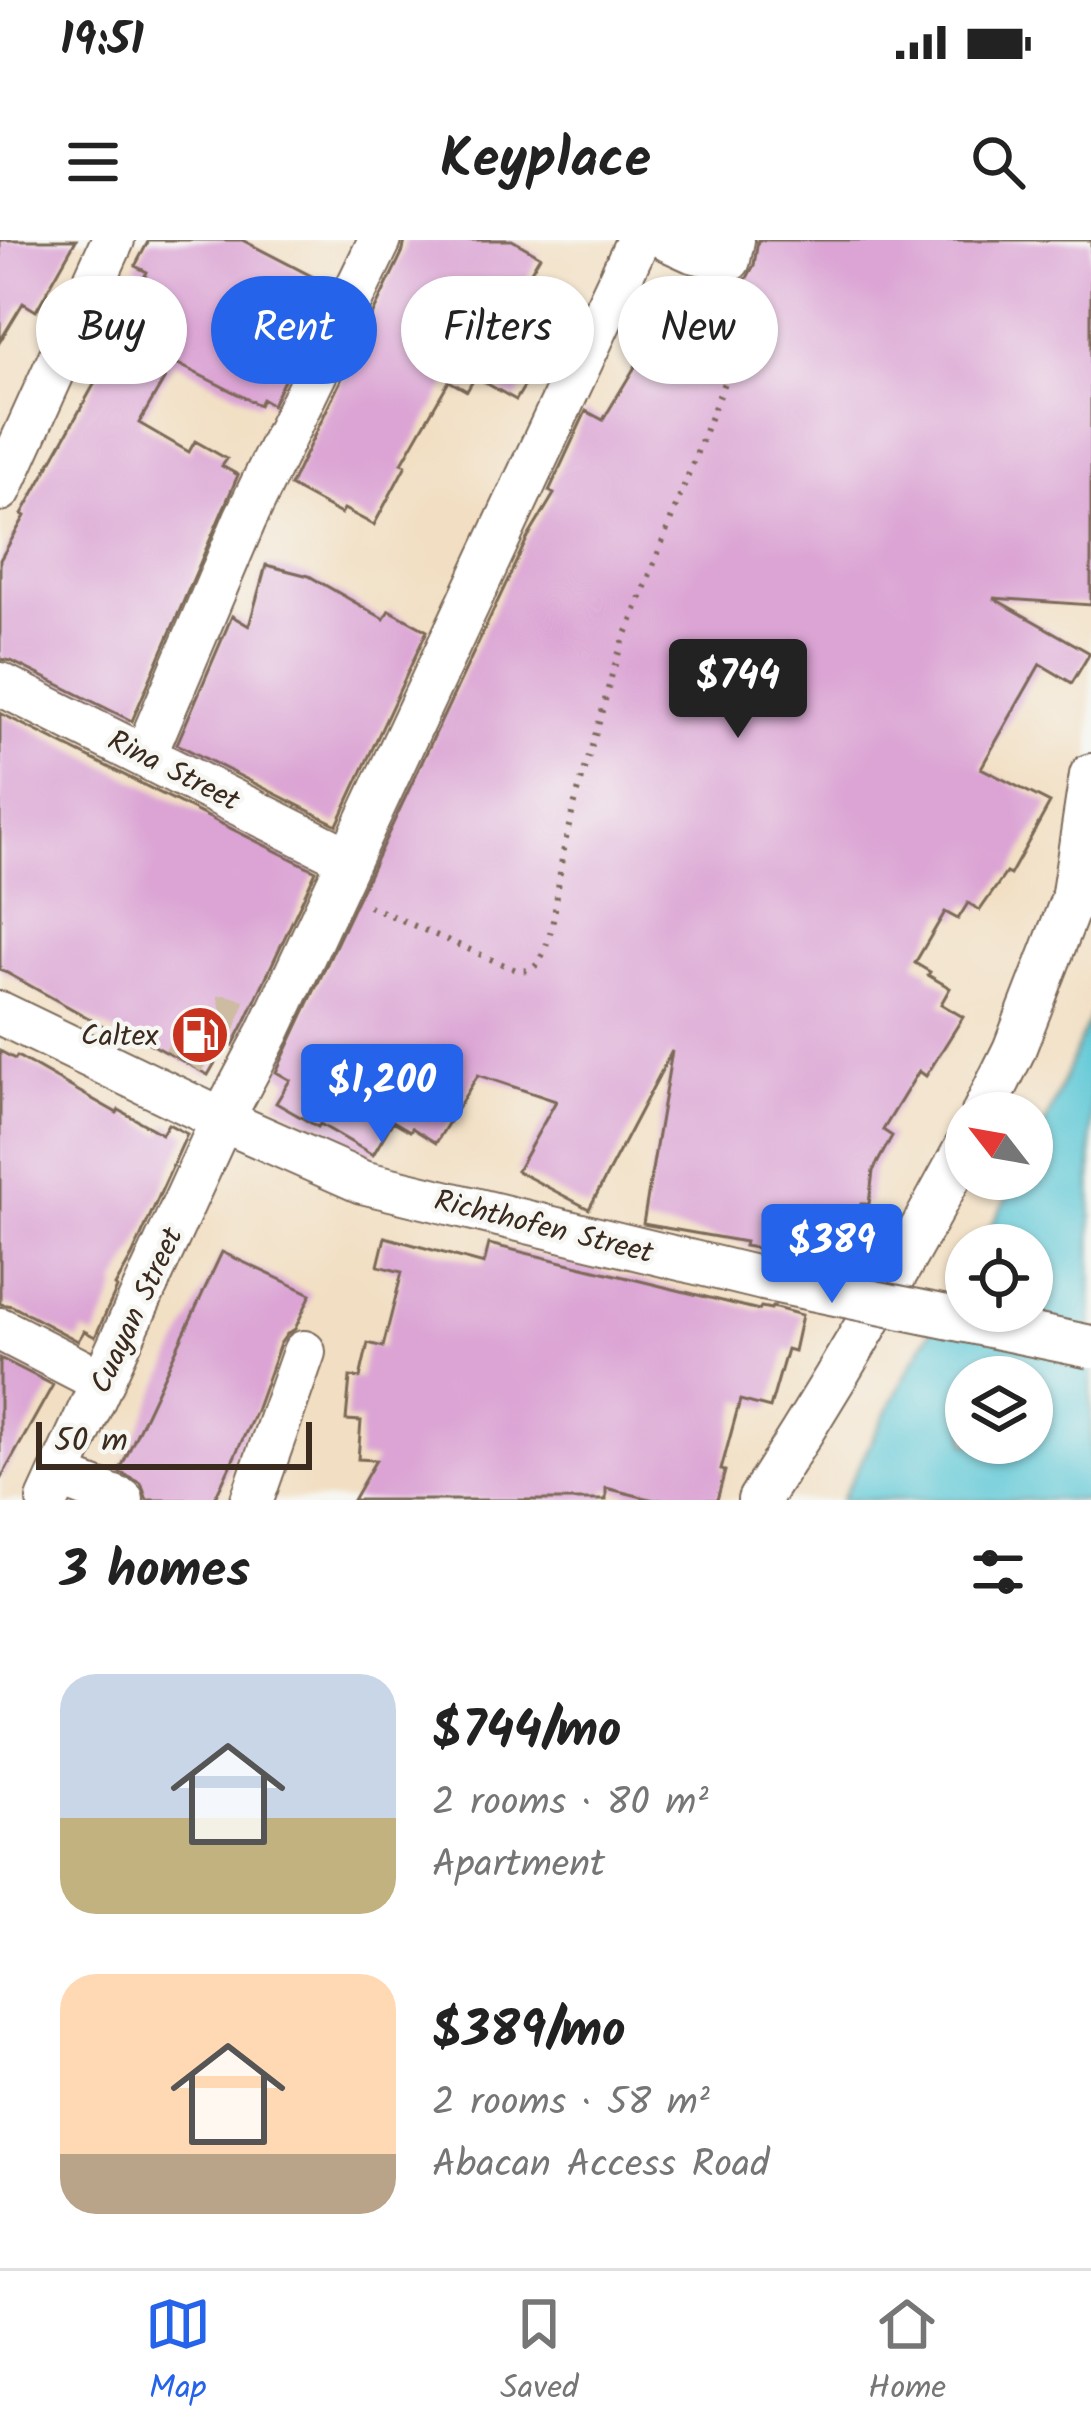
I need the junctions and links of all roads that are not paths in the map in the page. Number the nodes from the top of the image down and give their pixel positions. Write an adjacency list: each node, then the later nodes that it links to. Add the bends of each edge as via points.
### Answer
1 (113, 240): 6 (street)
2 (380, 240): 8 (street, via 245,519)
3 (638, 240): 10 (street, Cuayan Street)
4 (668, 240): 5 (street, via 692,251)
5 (731, 250)
6 (0, 490)
7 (0, 684): 8 (street, Rina Street)
8 (145, 755): 10 (street, Rina Street)
9 (1091, 775): 12 (street, via 1072,900)
10 (340, 874): 13 (street, Cuayan Street, via 253,1027)
11 (0, 1013): 13 (street, Richthofen Street, via 174,1076)
12 (993, 1092)
13 (222, 1120): 16 (street, Richthofen Street, bridge, via 362,1182 763,1280); 18 (street, Cuayan Street)
14 (945, 1186): 22 (street)
15 (0, 1329): 18 (street)
16 (1091, 1347)
17 (304, 1352): 21 (street)
18 (103, 1382): 19 (street, Cuayan Street)
19 (54, 1488): 20 (street)
20 (122, 1500)
21 (252, 1500)
22 (759, 1500)

